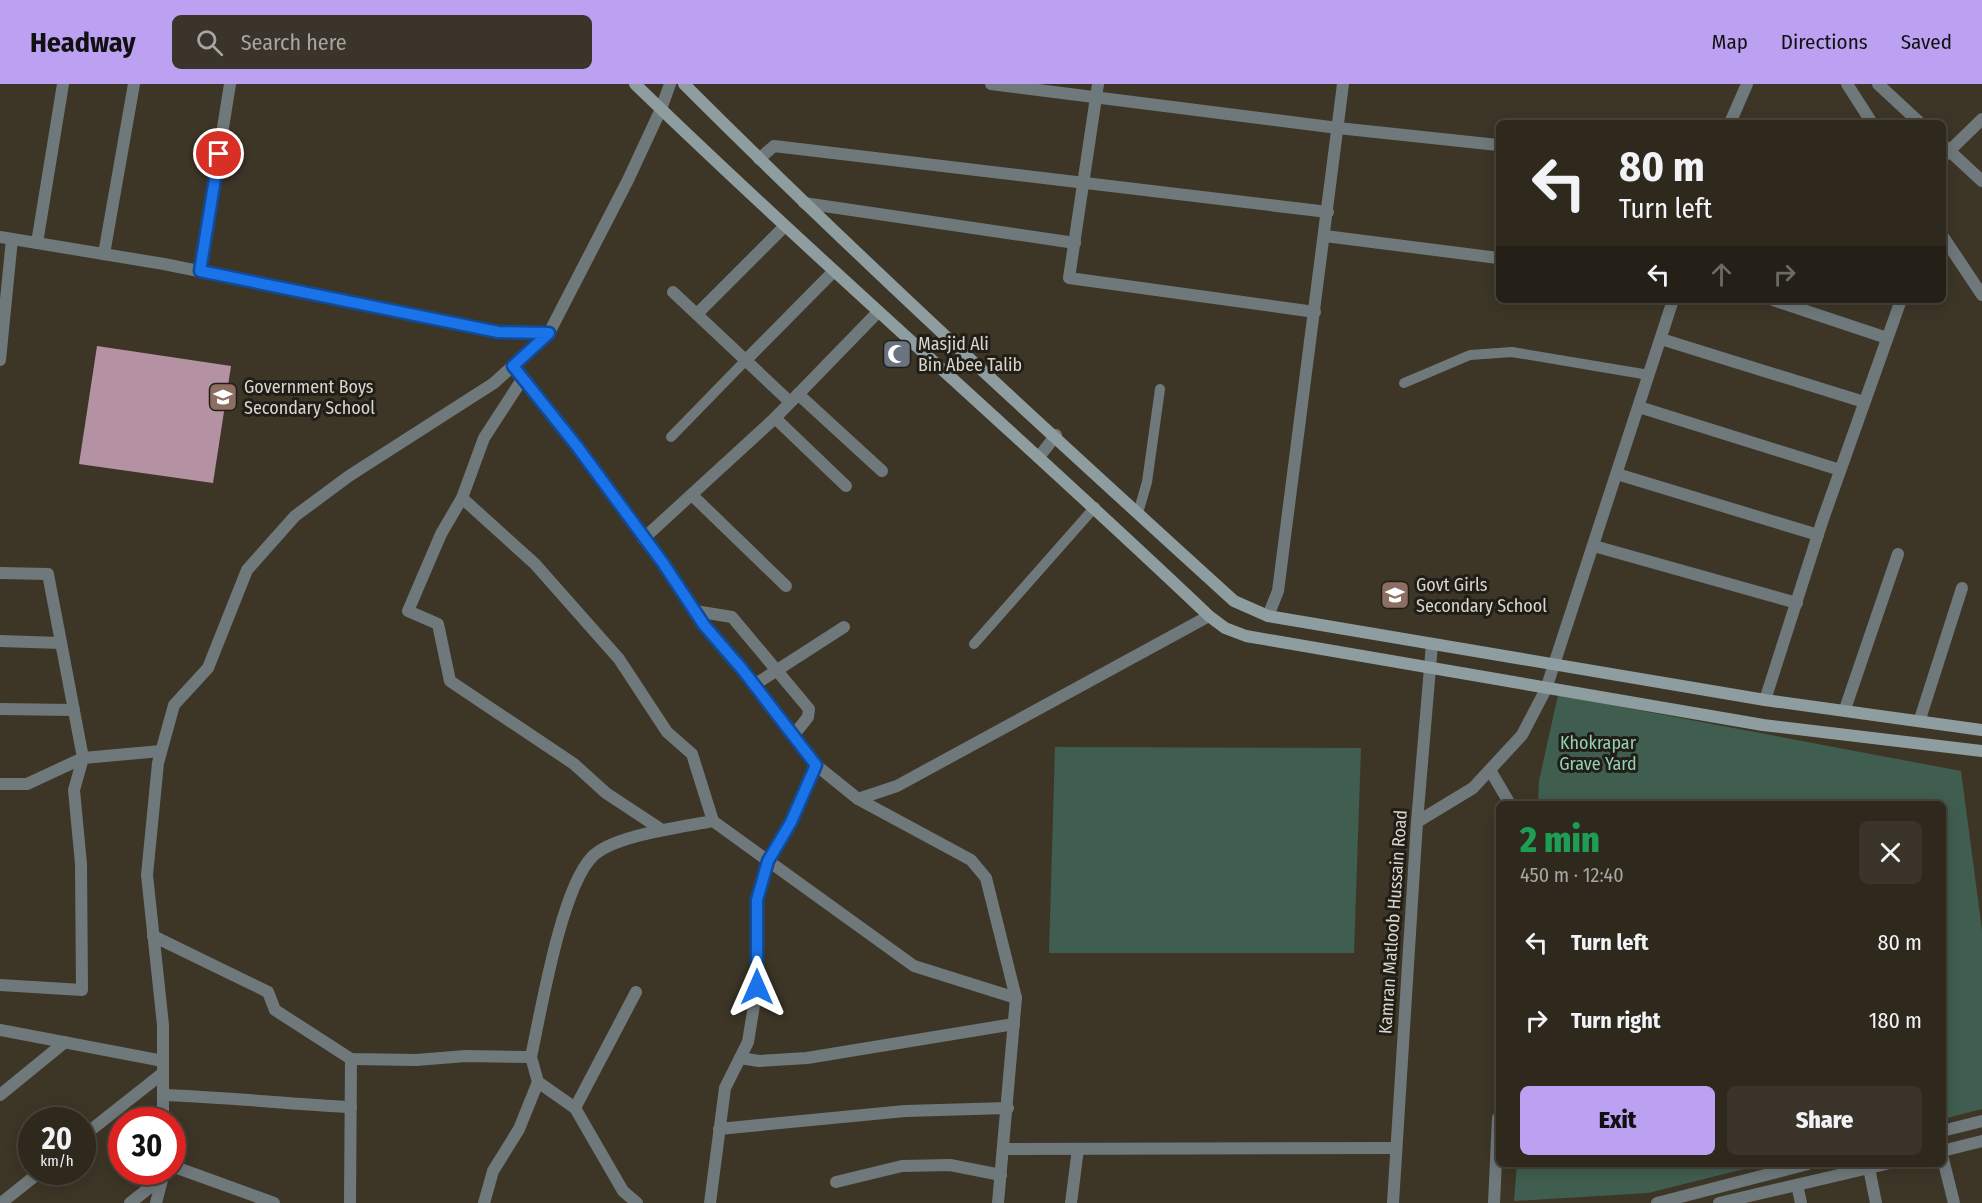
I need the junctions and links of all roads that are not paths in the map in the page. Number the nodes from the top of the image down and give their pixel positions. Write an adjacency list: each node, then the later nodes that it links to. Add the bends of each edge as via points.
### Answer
1 (63, 84): 32 (street)
2 (134, 84): 34 (street)
3 (230, 84): 36 (street)
4 (635, 84): 14 (main road)
5 (670, 84): 14 (street)
6 (684, 84): 23 (main road)
7 (991, 84): 13 (street)
8 (1098, 84): 13 (street)
9 (1343, 84): 19 (street)
10 (1747, 84): 16 (street)
11 (1847, 84): 17 (street)
12 (1878, 84): 18 (street)
13 (1097, 97): 19 (street); 25 (street)
14 (661, 109): 28 (main road); 46 (street)
15 (1982, 118): 21 (street)
16 (1731, 120)
17 (1870, 120)
18 (1917, 120)
19 (1338, 128): 20 (street); 27 (street)
20 (1496, 145)
21 (1946, 150)
22 (1946, 152): 24 (street)
23 (759, 159): 25 (street, via 774,146); 26 (main road)
24 (1982, 181)
25 (1084, 183): 27 (street); 33 (street)
26 (804, 203): 33 (street); 60 (main road)
27 (1328, 212): 29 (street)
28 (785, 226): 37 (main road); 45 (street)
29 (1325, 236): 35 (street); 44 (street)
30 (6, 238): 32 (street); 49 (street)
31 (1946, 241): 39 (street)
32 (37, 243): 34 (street)
33 (1075, 243): 44 (street, via 1069,278)
34 (104, 254): 36 (street)
35 (1496, 258)
36 (200, 271): 46 (street, via 498,332)
37 (834, 271): 43 (main road); 50 (street)
38 (673, 292): 45 (street)
39 (1982, 295)
40 (1672, 303): 48 (street)
41 (1782, 303): 47 (street)
42 (1900, 303): 47 (street)
43 (878, 312): 56 (street); 62 (main road)
44 (1316, 312): 81 (street, via 1278,591)
45 (697, 314): 50 (street)
46 (549, 333): 51 (street)
47 (1887, 338): 57 (street)
48 (1661, 339): 52 (street); 57 (street)
49 (0, 360)
50 (746, 360): 56 (street); 61 (lane)
51 (513, 366): 53 (street); 99 (street, via 494,383 349,476 295,516 248,570 208,668 174,705)
52 (1649, 375): 54 (lane, via 1512,352 1470,355); 58 (street)
53 (523, 378): 68 (street, via 484,438); 72 (street)
54 (1404, 383)
55 (1160, 389): 70 (lane, via 1147,482)
56 (794, 398): 59 (street); 64 (street)
57 (1864, 402): 63 (street)
58 (1639, 407): 63 (street); 65 (street)
59 (775, 418): 66 (street); 67 (street)
60 (1056, 435): 62 (street); 70 (main road)
61 (671, 437)
62 (1039, 457): 69 (main road)
63 (1840, 470): 71 (street)
64 (882, 471)
65 (1617, 474): 71 (street); 73 (street)
66 (846, 486)
67 (693, 496): 72 (street); 76 (street)
68 (462, 498): 107 (street, via 535,564 619,659 667,732 692,754); 109 (street, via 441,534 408,611 438,624 450,681 574,764 606,793)
69 (1095, 507): 80 (main road); 85 (lane)
70 (1138, 513): 81 (main road, via 1234,601)
71 (1818, 535): 78 (street)
72 (643, 539): 79 (street)
73 (1594, 546): 78 (street); 87 (street)
74 (1898, 554): 94 (street)
75 (0, 573): 84 (street, via 48,574)
76 (786, 585)
77 (1962, 588): 96 (street)
78 (1797, 603): 92 (street)
79 (695, 611): 89 (street, via 732,616); 90 (street)
80 (1209, 616): 88 (main road, via 1246,636); 105 (street, via 897,786)
81 (1268, 616): 86 (main road)
82 (844, 627): 89 (street)
83 (0, 641): 84 (street)
84 (61, 643): 95 (street)
85 (974, 644)
86 (1432, 644): 87 (main road); 88 (street, Kamran Matloob Hussain Road)
87 (1554, 664): 91 (street); 92 (main road)
88 (1430, 669): 91 (main road); 108 (street, Kamran Matloob Hussain Road)
89 (777, 670): 90 (street); 98 (street, via 809,709 808,717)
90 (754, 685): 98 (street)
91 (1546, 688): 100 (main road, via 1763,725); 103 (street, via 1522,735)
92 (1765, 700): 94 (main road)
93 (0, 709): 95 (street)
94 (1845, 709): 96 (main road)
95 (74, 710): 101 (street)
96 (1920, 719): 97 (main road)
97 (1982, 730)
98 (793, 736): 102 (street)
99 (161, 751): 101 (street); 111 (street, via 147,874)
100 (1982, 751)
101 (83, 758): 104 (street, via 27,784); 112 (street, via 74,790 81,864 82,990)
102 (816, 765): 105 (street); 110 (street, via 791,822)
103 (1490, 770): 106 (street); 108 (street, via 1473,788)
104 (0, 784)
105 (858, 799): 114 (street, via 978,867 986,878)
106 (1508, 801)
107 (713, 821): 109 (street); 110 (street)
108 (1417, 822): 134 (street, Kamran Matloob Hussain Road)
109 (662, 830): 118 (street, via 628,838 592,857 574,886 552,959)
110 (768, 861): 114 (street, via 914,966); 119 (street, via 757,900 757,987 748,1042)
111 (153, 936): 120 (street, via 268,992 276,1010); 121 (street, via 163,1024)
112 (0, 985)
113 (636, 992): 127 (street)
114 (1016, 998): 115 (street)
115 (1014, 1024): 119 (street, via 807,1058); 128 (street)
116 (0, 1030): 117 (street)
117 (65, 1042): 121 (street); 123 (street)
118 (531, 1057): 120 (street); 122 (street)
119 (740, 1058): 131 (street, via 725,1088)
120 (351, 1059): 126 (street)
121 (163, 1067): 124 (street); 130 (street)
122 (538, 1082): 127 (street); 156 (street, via 519,1129 493,1171)
123 (0, 1095)
124 (163, 1095): 125 (street); 126 (street)
125 (163, 1107)
126 (351, 1107): 155 (street)
127 (575, 1108): 157 (street, via 623,1191)
128 (1008, 1108): 131 (street, via 905,1111); 135 (street)
129 (1982, 1121): 132 (street)
130 (96, 1125)
131 (719, 1128): 158 (street)
132 (1946, 1130)
133 (1982, 1141): 137 (street)
134 (1396, 1148): 136 (street); 161 (street, Kamran Matloob Hussain Road)
135 (1005, 1149): 136 (street); 144 (street)
136 (1078, 1149): 160 (street)
137 (1946, 1150)
138 (1496, 1160): 162 (street)
139 (1796, 1167): 163 (street)
140 (1873, 1167): 142 (street)
141 (1945, 1167): 166 (street)
142 (1869, 1168): 149 (street); 165 (street)
143 (186, 1171): 150 (street)
144 (1001, 1175): 145 (street, via 950,1165 902,1166); 159 (street)
145 (836, 1182)
146 (24, 1185): 152 (street)
147 (150, 1185): 153 (street)
148 (160, 1185): 154 (street)
149 (1797, 1185): 151 (street); 164 (street)
150 (270, 1202)
151 (1725, 1202)
152 (1, 1203)
153 (130, 1203)
154 (156, 1203)
155 (350, 1203)
156 (484, 1203)
157 (637, 1203)
158 (710, 1203)
159 (998, 1203)
160 (1071, 1203)
161 (1393, 1203)
162 (1494, 1203)
163 (1657, 1203)
164 (1802, 1203)
165 (1876, 1203)
166 (1954, 1203)

